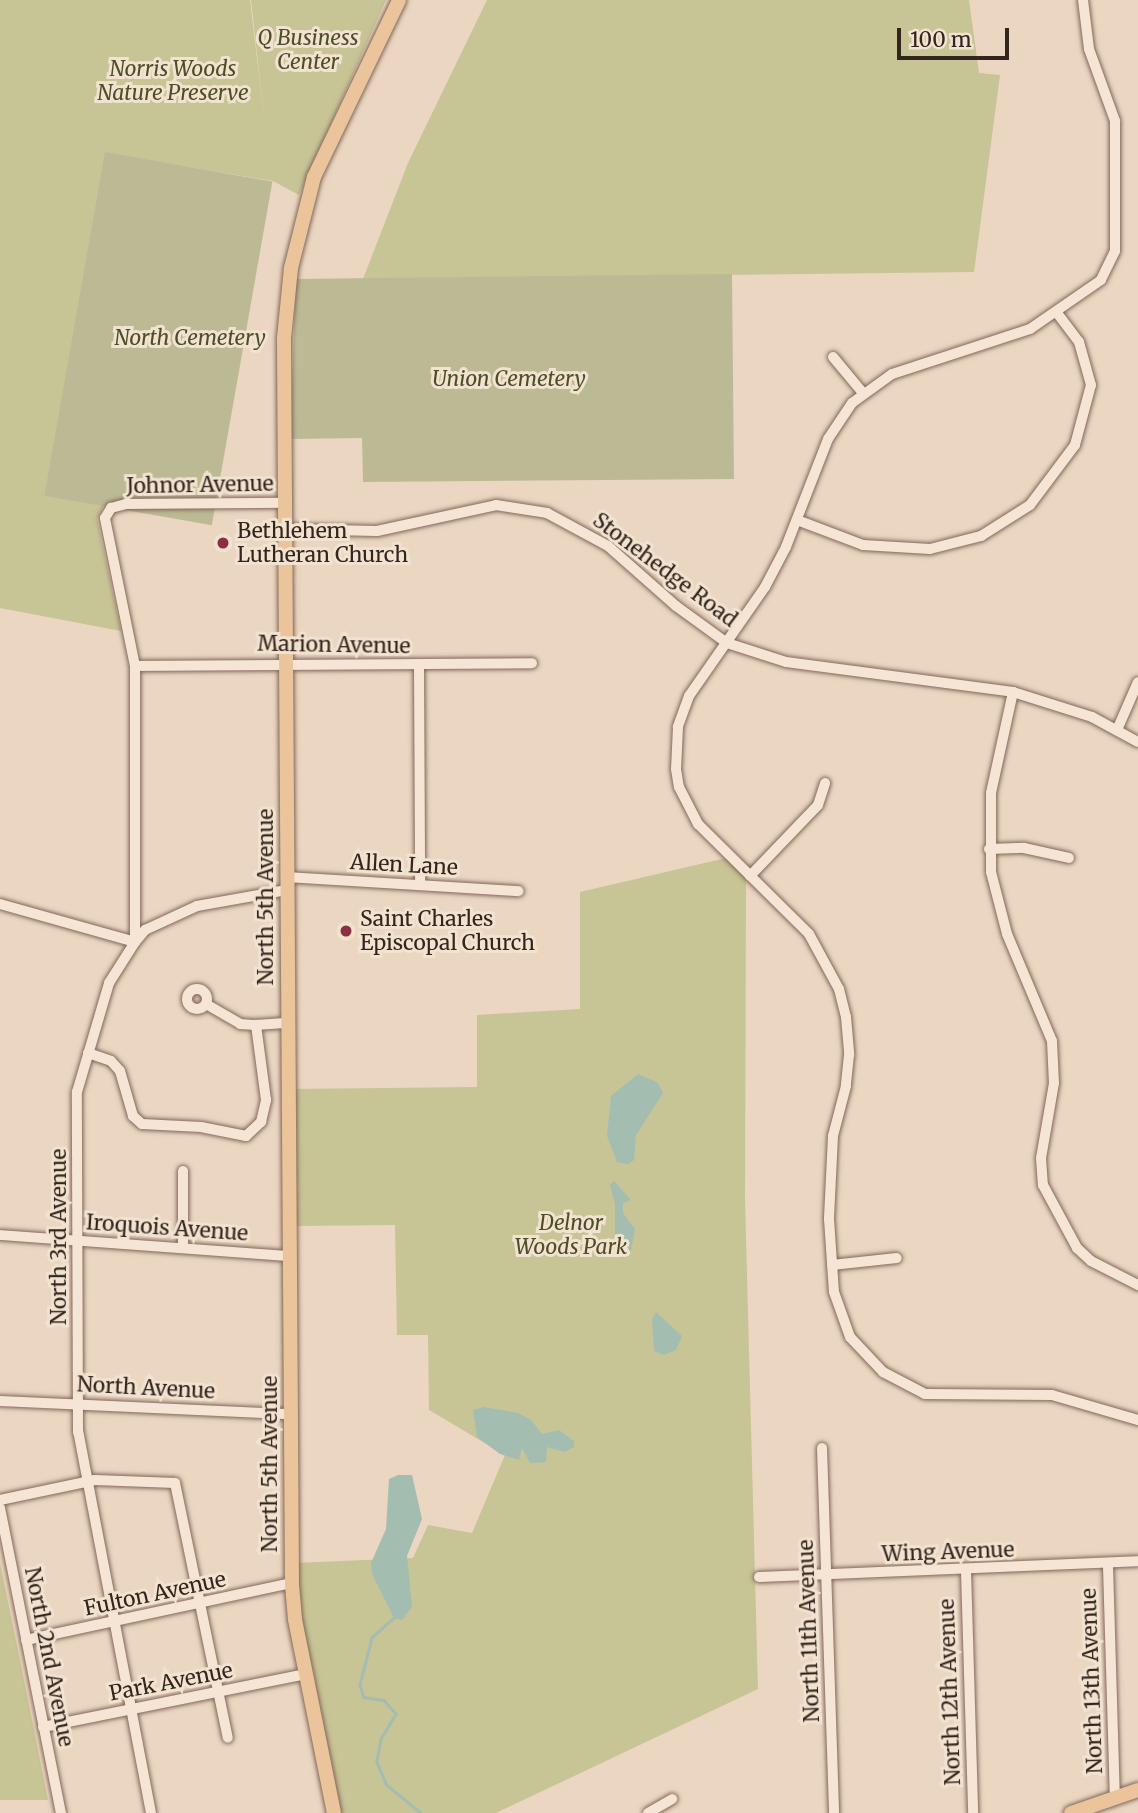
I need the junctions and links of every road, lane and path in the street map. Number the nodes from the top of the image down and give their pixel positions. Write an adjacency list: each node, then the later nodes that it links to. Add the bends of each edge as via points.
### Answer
1 (399, 0): 6 (main road, North 5th Avenue, via 314,177 296,246 284,338)
2 (1083, 0): 3 (street, via 1089,49 1115,121 1115,251 1101,280)
3 (1056, 312): 5 (street, via 1030,329 892,374); 7 (street, via 1079,342 1088,363 1090,396 1074,445 1030,505 981,536 930,550 863,545)
4 (833, 357): 5 (street)
5 (863, 393): 7 (street, via 828,439)
6 (285, 503): 8 (main road, North 5th Avenue); 12 (street, Johnor Avenue, via 126,504 107,512 105,530)
7 (797, 520): 9 (street, via 765,587)
8 (285, 529): 9 (street, Stonehedge Road, via 377,531 496,505 547,513 608,546 676,606); 10 (main road, North 5th Avenue)
9 (727, 643): 15 (street, Stonehedge Road, via 786,662); 21 (street, via 683,710 676,769 679,788 698,824)
10 (287, 662): 12 (street, Marion Avenue); 13 (street, Marion Avenue); 22 (main road, North 5th Avenue)
11 (532, 663): 13 (street, Marion Avenue)
12 (135, 666): 26 (street)
13 (419, 666): 23 (street)
14 (1138, 682): 16 (street)
15 (1013, 692): 16 (street, Stonehedge Road, via 1070,708); 19 (street, via 991,793)
16 (1117, 730): 17 (street, Stonehedge Road)
17 (1138, 742)
18 (824, 783): 21 (street, via 818,805)
19 (989, 849): 20 (street, via 1024,848); 38 (street, via 1000,915 1052,1041 1054,1083 1041,1158 1043,1185 1065,1234 1077,1248 1091,1261)
20 (1069, 859)
21 (750, 876): 37 (street, via 813,940 839,989 846,1017 846,1086 829,1176)
22 (287, 884): 23 (street, Allen Lane); 26 (street, Allen Lane, via 197,906 145,930); 28 (main road, North 5th Avenue)
23 (420, 885): 24 (street, Allen Lane)
24 (519, 891)
25 (0, 904): 26 (street)
26 (135, 942): 30 (street, North 3rd Avenue, via 111,979)
27 (206, 1004): 29 (street, via 240,1024)
28 (288, 1024): 29 (street); 35 (main road, North 5th Avenue)
29 (256, 1025): 30 (street, via 266,1100 261,1122 246,1136 201,1127 142,1124 133,1116 125,1077 116,1064)
30 (88, 1053): 33 (street, North 3rd Avenue, via 77,1092)
31 (183, 1171): 34 (street)
32 (0, 1235): 33 (street, Iroquois Avenue)
33 (79, 1241): 34 (street, Iroquois Avenue); 40 (street, North 3rd Avenue)
34 (183, 1248): 35 (street, Iroquois Avenue)
35 (289, 1256): 41 (main road, North 5th Avenue)
36 (897, 1258): 37 (street)
37 (832, 1265): 42 (street, via 840,1315 850,1337 883,1373 902,1385 925,1394 954,1396 1052,1395)
38 (1138, 1285)
39 (0, 1401): 40 (street, North Avenue)
40 (79, 1404): 41 (street, North Avenue); 44 (street, North 3rd Avenue)
41 (291, 1414): 52 (main road, North 5th Avenue)
42 (1138, 1420)
43 (822, 1448): 50 (street, North 11th Avenue)
44 (85, 1483): 45 (street); 53 (street, via 175,1483); 54 (street, North 3rd Avenue)
45 (0, 1500)
46 (0, 1508): 55 (street, North 2nd Avenue)
47 (1138, 1561): 48 (street, Wing Avenue)
48 (1108, 1566): 49 (street, Wing Avenue); 62 (street, North 13th Avenue)
49 (966, 1571): 50 (street, Wing Avenue); 69 (street, North 12th Avenue)
50 (827, 1575): 51 (street, Wing Avenue); 68 (street, North 11th Avenue)
51 (759, 1577)
52 (292, 1583): 53 (street, Fulton Avenue); 56 (main road, North 5th Avenue)
53 (201, 1605): 54 (street, Fulton Avenue); 57 (street)
54 (113, 1623): 55 (street, Fulton Avenue); 58 (street, North 3rd Avenue)
55 (26, 1640): 59 (street, North 2nd Avenue)
56 (306, 1674): 57 (street, Park Avenue); 64 (main road, North 5th Avenue)
57 (218, 1692): 58 (street, Park Avenue); 60 (street)
58 (131, 1709): 59 (street, Park Avenue); 66 (street, North 3rd Avenue)
59 (43, 1727): 65 (street, North 2nd Avenue)
60 (228, 1738)
61 (1138, 1790): 62 (main road)
62 (1115, 1796): 70 (main road)
63 (672, 1799): 67 (street)
64 (334, 1812)
65 (61, 1813)
66 (151, 1813)
67 (648, 1813)
68 (834, 1813)
69 (973, 1813)
70 (1071, 1813)

